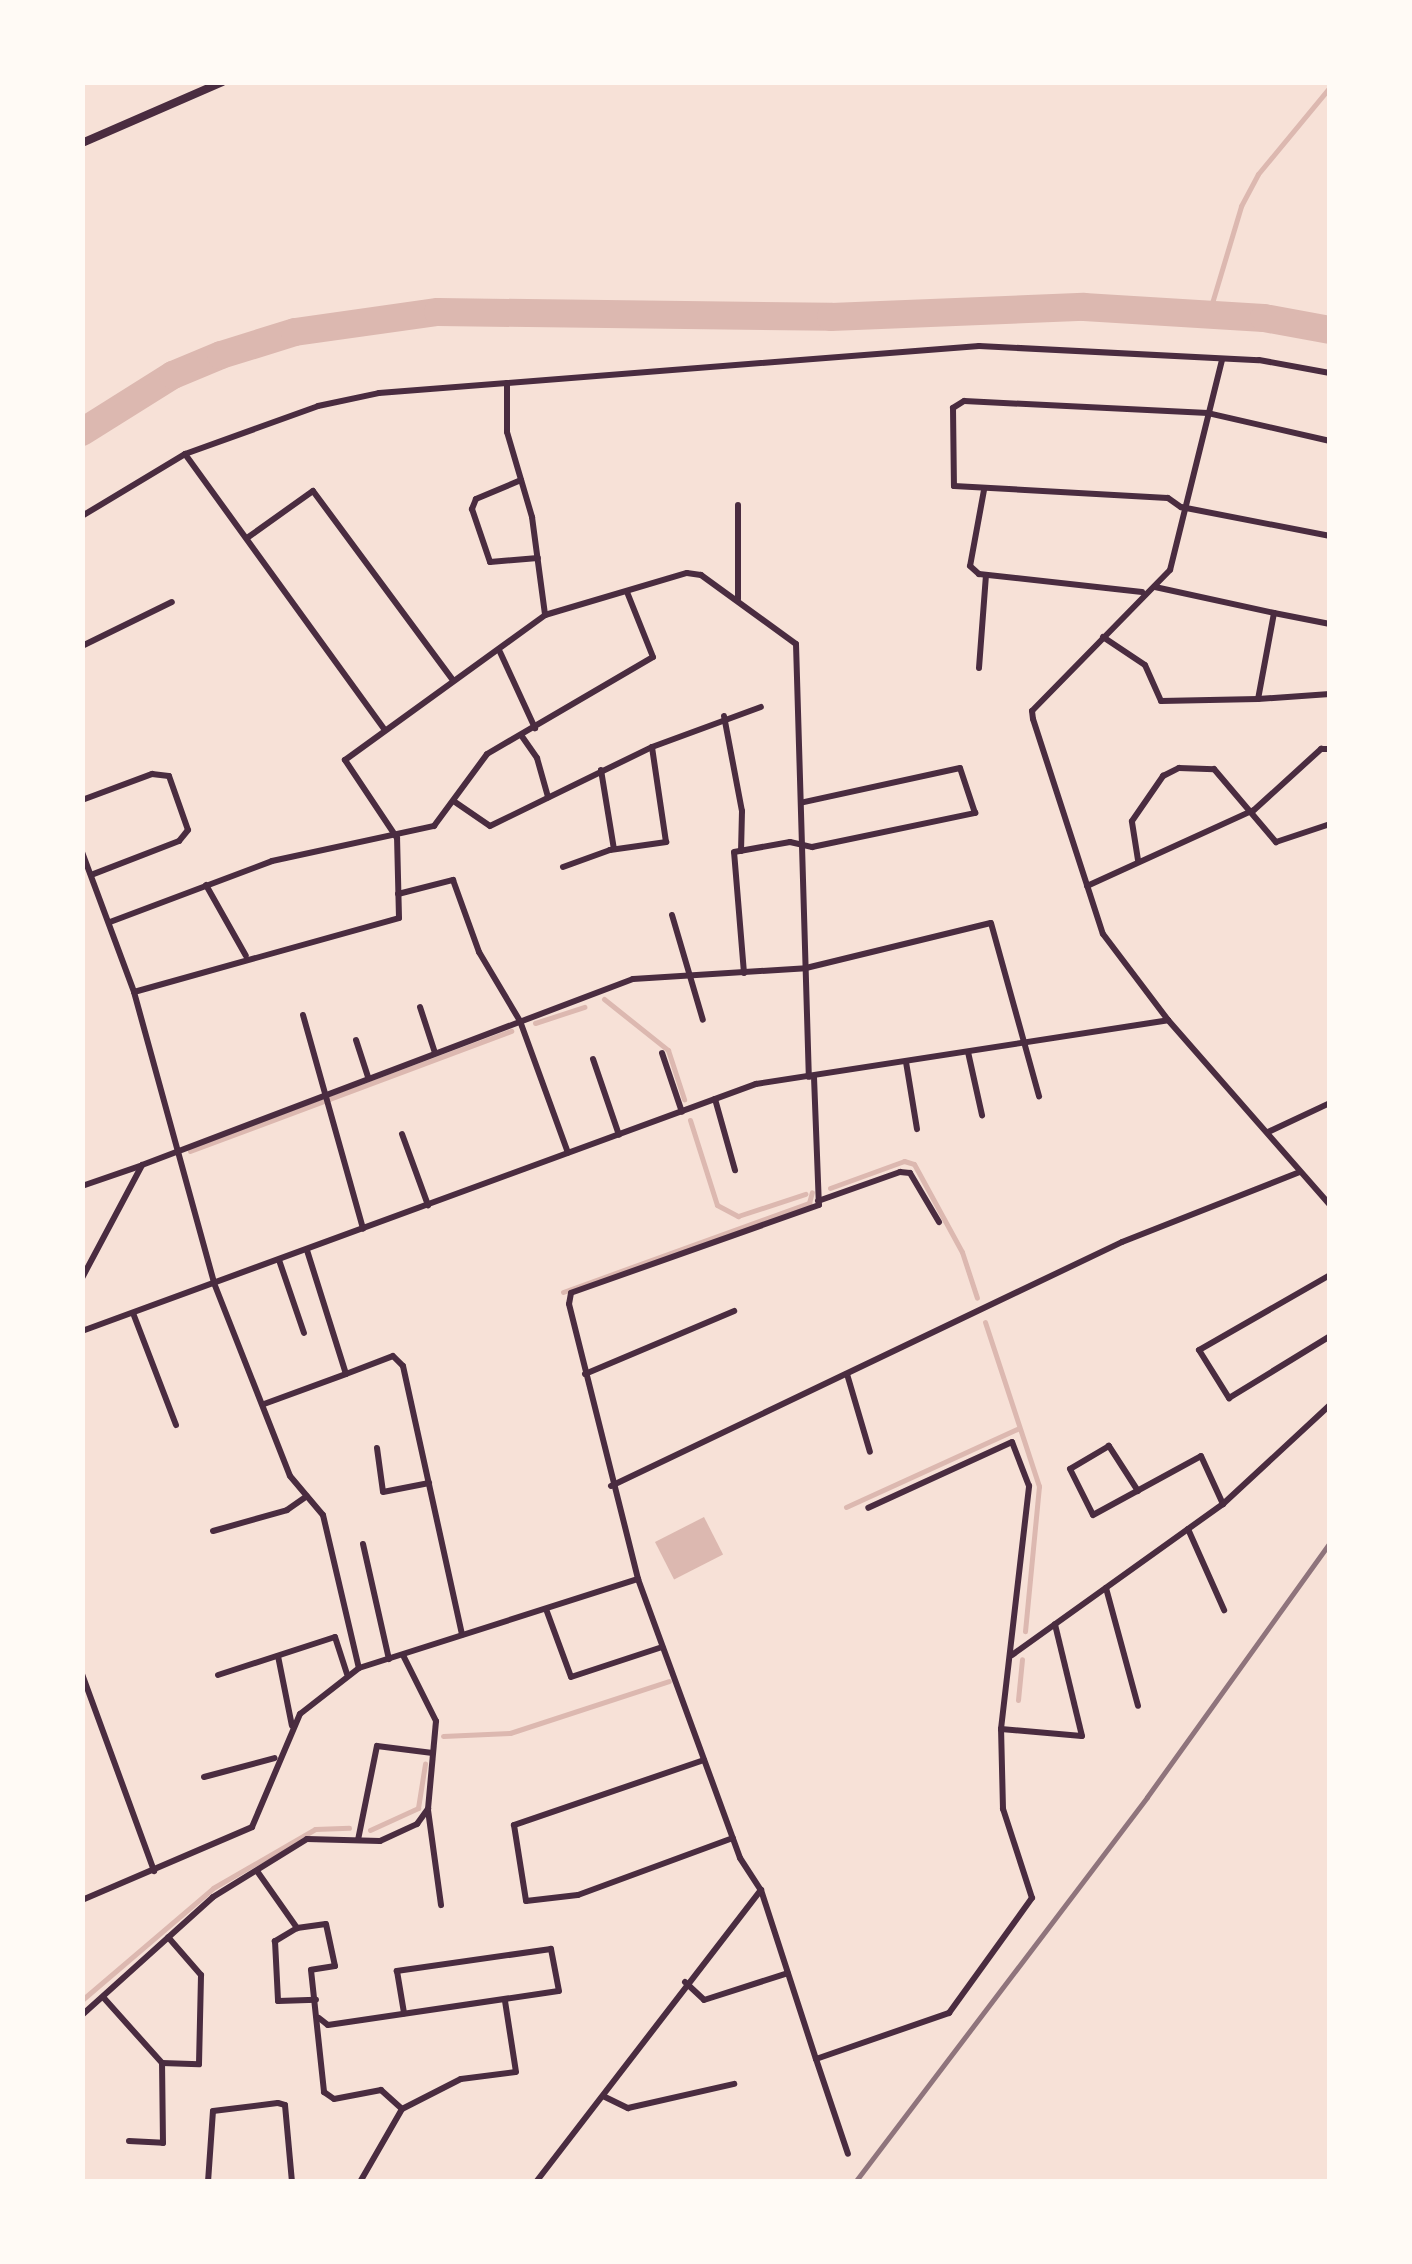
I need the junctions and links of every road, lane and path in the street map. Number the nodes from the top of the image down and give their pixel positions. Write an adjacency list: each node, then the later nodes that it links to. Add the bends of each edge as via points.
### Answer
1 (222, 82): 2 (street)
2 (82, 143)
3 (1222, 360): 4 (street); 5 (street, via 979,346); 6 (street)
4 (1330, 373)
5 (507, 383): 8 (street, via 348,400); 9 (street, via 507,432)
6 (1208, 413): 7 (street); 10 (street, via 964,401 953,408 954,486); 12 (street)
7 (1330, 441)
8 (185, 454): 13 (street); 15 (street)
9 (521, 480): 16 (street); 16 (street, via 476,499 472,508 490,562)
10 (984, 490): 12 (street, via 1168,498); 17 (street, via 970,566)
11 (738, 506): 21 (street)
12 (1181, 507): 14 (street); 18 (street, via 1170,570)
13 (82, 516)
14 (1330, 536)
15 (247, 538): 30 (street, via 313,490); 36 (street)
16 (538, 558): 24 (street)
17 (986, 575): 20 (street); 29 (street)
18 (1156, 587): 20 (street); 23 (street)
19 (627, 592): 21 (street, via 687,573); 24 (street); 35 (street, via 653,656)
20 (1144, 592): 26 (street)
21 (738, 600): 44 (street, via 796,644)
22 (172, 602): 27 (street)
23 (1274, 613): 25 (street); 32 (street)
24 (545, 615): 28 (street)
25 (1330, 624)
26 (1103, 636): 32 (street, via 1145,666 1161,701); 56 (street, via 1032,711)
27 (82, 646)
28 (500, 652): 30 (street); 35 (street)
29 (978, 668)
30 (452, 679): 36 (street)
31 (1330, 694): 32 (street)
32 (1258, 699)
33 (761, 707): 34 (street)
34 (724, 716): 38 (street); 50 (street, via 742,811)
35 (535, 728): 37 (street)
36 (384, 730): 47 (street, via 345,760)
37 (521, 734): 41 (street, via 537,758); 43 (street, via 487,754)
38 (652, 746): 40 (street); 49 (street, via 666,842)
39 (1330, 749): 45 (street, via 1321,749)
40 (601, 770): 41 (street); 49 (street)
41 (548, 796): 43 (street, via 490,826)
42 (82, 800): 54 (street, via 152,774 169,776 188,830 180,841)
43 (455, 802): 47 (street, via 434,826)
44 (804, 802): 48 (street); 48 (street, via 960,768 974,813 812,846)
45 (1254, 810): 46 (street, via 1276,842); 52 (street); 52 (street, via 1214,769 1179,768 1164,776 1132,820)
46 (1330, 824)
47 (398, 838): 55 (street, via 272,861); 57 (street)
48 (801, 842): 50 (street); 61 (street)
49 (614, 850): 53 (street)
50 (741, 850): 62 (street, via 734,852)
51 (82, 852): 54 (street)
52 (1138, 860): 56 (street)
53 (564, 868)
54 (92, 874): 59 (street)
55 (206, 885): 59 (street); 60 (street)
56 (1087, 886): 68 (street, via 1103,934)
57 (398, 894): 60 (street, via 399,918); 69 (street, via 452,880 479,952)
58 (672, 915): 63 (street)
59 (110, 922): 64 (street)
60 (246, 956): 64 (street)
61 (806, 968): 62 (street); 71 (street, via 992,923); 77 (street)
62 (744, 974): 63 (street)
63 (685, 976): 67 (street); 69 (street, via 633,979)
64 (134, 992): 89 (street)
65 (420, 1007): 73 (street)
66 (303, 1015): 79 (street)
67 (703, 1020)
68 (1168, 1020): 71 (street); 86 (street)
69 (520, 1022): 73 (street); 90 (street)
70 (356, 1040): 78 (street)
71 (1024, 1040): 72 (street); 80 (street)
72 (968, 1052): 76 (street); 84 (street)
73 (435, 1053): 78 (street)
74 (662, 1053): 83 (street)
75 (593, 1059): 88 (street)
76 (906, 1062): 77 (street); 85 (street)
77 (811, 1077): 81 (street, via 756,1084); 95 (street)
78 (368, 1078): 79 (street)
79 (321, 1095): 89 (street); 99 (street)
80 (1039, 1096)
81 (715, 1099): 83 (street); 92 (street)
82 (1330, 1103): 86 (street)
83 (682, 1112): 88 (street)
84 (982, 1116)
85 (917, 1130)
86 (1268, 1132): 93 (street)
87 (402, 1134): 97 (street)
88 (618, 1134): 90 (street)
89 (175, 1150): 91 (street); 104 (street)
90 (568, 1153): 97 (street)
91 (142, 1165): 94 (street); 103 (street)
92 (735, 1170)
93 (1300, 1172): 96 (street); 112 (street, via 1122,1242)
94 (82, 1186)
95 (818, 1200): 98 (street, via 900,1172 910,1174); 111 (street, via 571,1293)
96 (1330, 1205)
97 (428, 1206): 99 (street)
98 (939, 1222)
99 (363, 1229): 100 (street)
100 (307, 1250): 101 (street); 110 (street)
101 (279, 1260): 104 (street); 108 (street)
102 (1330, 1276): 109 (street, via 1199,1350 1229,1398)
103 (82, 1278)
104 (214, 1284): 106 (street); 113 (street)
105 (734, 1311): 111 (street)
106 (133, 1313): 107 (street); 115 (street)
107 (82, 1331)
108 (304, 1333)
109 (1330, 1336)
110 (346, 1374): 113 (street); 118 (street, via 393,1356 400,1360)
111 (585, 1374): 119 (street)
112 (847, 1374): 117 (street); 119 (street)
113 (264, 1404): 121 (street, via 290,1476)
114 (1330, 1405): 122 (street)
115 (176, 1425)
116 (377, 1448): 118 (street, via 383,1492)
117 (870, 1452)
118 (429, 1483): 132 (street)
119 (611, 1486): 127 (street)
120 (1138, 1491): 120 (street, via 1093,1515 1070,1469 1109,1446); 122 (street, via 1201,1456)
121 (308, 1496): 125 (street, via 287,1510); 138 (street, via 323,1514)
122 (1223, 1504): 124 (street)
123 (868, 1508): 135 (street, via 1012,1442 1029,1486)
124 (1188, 1529): 128 (street); 130 (street)
125 (214, 1530)
126 (364, 1544): 137 (street)
127 (638, 1579): 129 (street); 133 (street)
128 (1106, 1588): 131 (street); 142 (street)
129 (546, 1609): 132 (street); 133 (street, via 570,1677)
130 (1224, 1610)
131 (1055, 1624): 135 (street); 144 (street, via 1082,1736)
132 (462, 1635): 134 (street)
133 (662, 1646): 147 (street)
134 (403, 1655): 137 (street); 145 (street, via 436,1721)
135 (1011, 1655): 144 (street)
136 (278, 1656): 139 (street, via 334,1638); 140 (street); 143 (street)
137 (389, 1659): 138 (street)
138 (358, 1668): 139 (street)
139 (347, 1674): 143 (street)
140 (218, 1676)
141 (83, 1678): 152 (street)
142 (1138, 1706)
143 (292, 1726): 146 (street)
144 (1001, 1729): 167 (street, via 1003,1809 1032,1898 1029,1908 934,2023)
145 (433, 1753): 149 (street); 151 (street, via 377,1746)
146 (276, 1757): 148 (street); 152 (street, via 252,1828)
147 (704, 1760): 150 (street); 150 (street, via 514,1825 526,1900 578,1895)
148 (204, 1777)
149 (428, 1808): 151 (street, via 404,1832); 156 (street)
150 (733, 1838): 154 (street)
151 (358, 1840): 153 (street, via 318,1836)
152 (154, 1871): 155 (street)
153 (257, 1871): 157 (street); 158 (street, via 212,1897)
154 (760, 1890): 159 (street); 160 (street)
155 (82, 1900)
156 (441, 1905)
157 (297, 1928): 162 (street, via 274,1942 278,2001); 162 (street, via 326,1924 335,1966 311,1970)
158 (168, 1937): 161 (street); 168 (street, via 201,1975 199,2064)
159 (788, 1973): 160 (street, via 704,2000); 167 (street)
160 (685, 1982): 170 (street)
161 (103, 1997): 164 (street); 168 (street)
162 (316, 2000): 166 (street)
163 (505, 2001): 165 (street); 165 (street, via 559,1991 550,1949 397,1971); 171 (street, via 516,2072 462,2079)
164 (82, 2014)
165 (404, 2014): 166 (street, via 328,2025)
166 (319, 2018): 171 (street, via 324,2092 334,2099 381,2090)
167 (816, 2059): 173 (street)
168 (162, 2063): 172 (street, via 163,2143)
169 (734, 2084): 170 (street, via 628,2108)
170 (604, 2096): 177 (street)
171 (402, 2109): 176 (street)
172 (129, 2141)
173 (848, 2154)
174 (208, 2182): 175 (street, via 213,2111 278,2104 285,2105)
175 (292, 2182)
176 (360, 2182)
177 (536, 2182)
178 (568, 2182): 179 (street)
179 (581, 2182)

